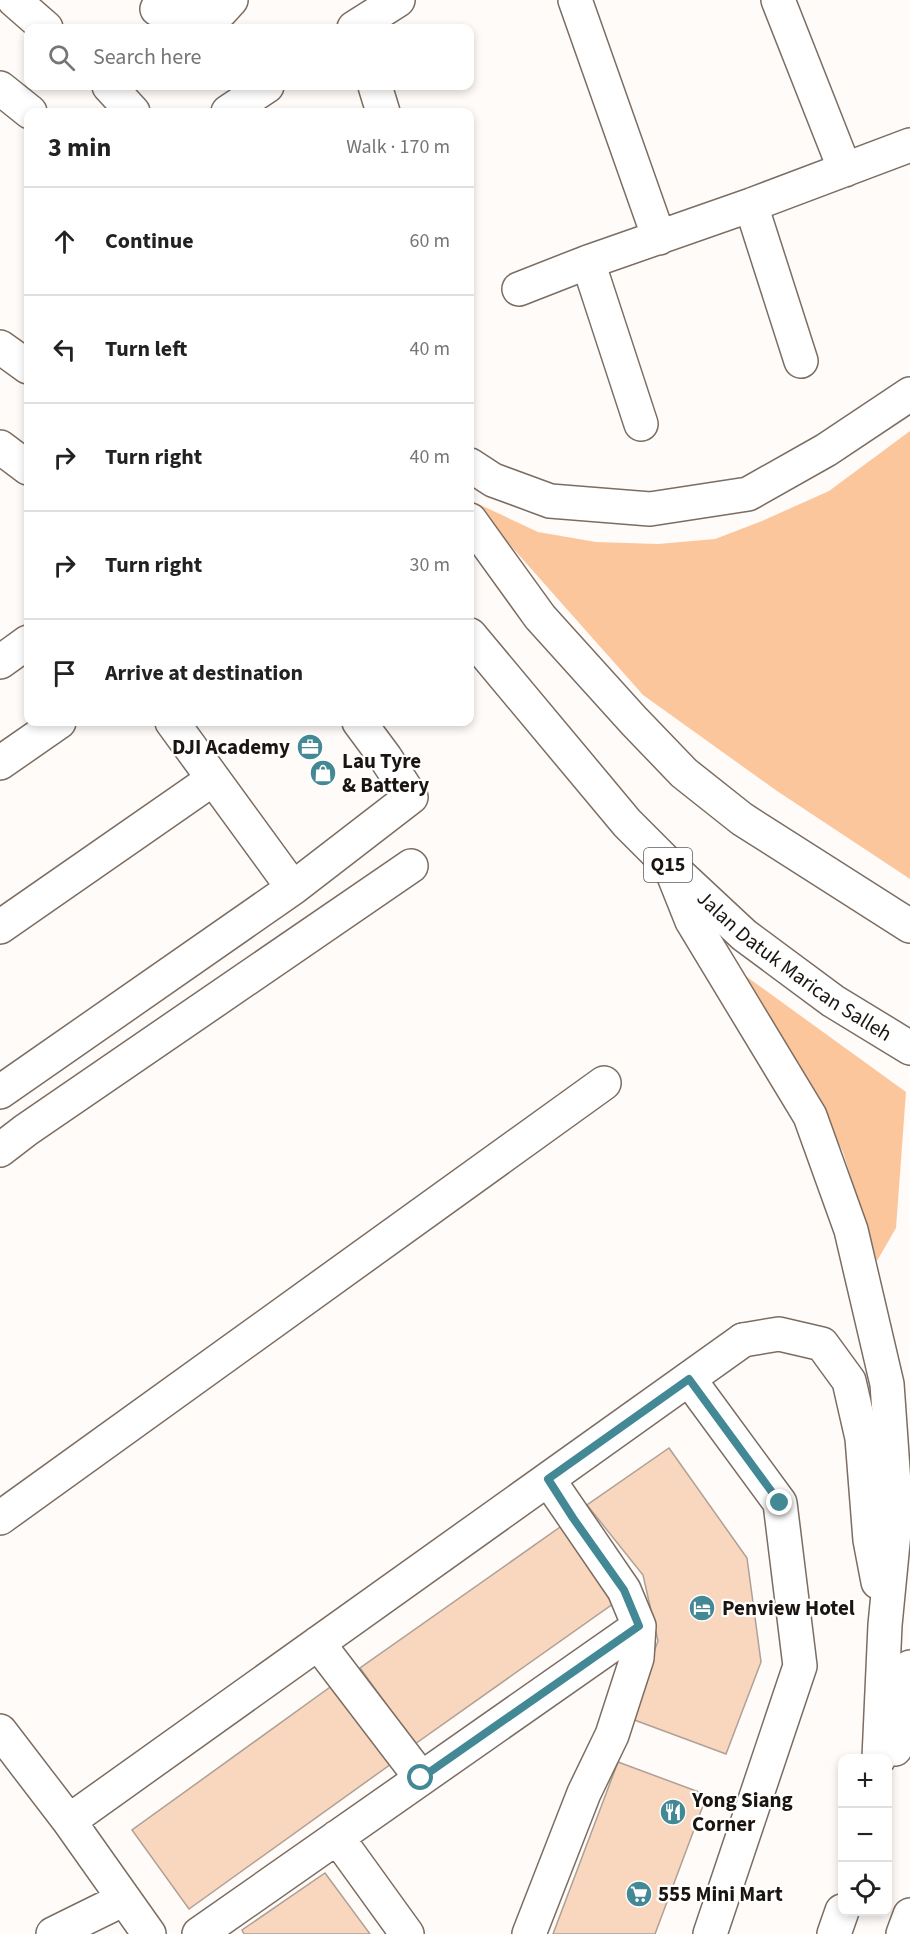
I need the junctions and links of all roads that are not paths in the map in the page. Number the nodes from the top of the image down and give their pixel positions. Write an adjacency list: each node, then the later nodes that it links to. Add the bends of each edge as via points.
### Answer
1 (14, 0): 7 (main road)
2 (231, 0): 6 (main road, via 221,10 186,16)
3 (398, 0): 8 (main road)
4 (575, 0): 20 (main road)
5 (778, 0): 18 (main road)
6 (151, 12)
7 (41, 24)
8 (362, 24)
9 (0, 88): 13 (main road)
10 (114, 90): 14 (main road)
11 (261, 90): 15 (main road)
12 (376, 90): 16 (main road)
13 (25, 108)
14 (129, 108)
15 (234, 108)
16 (382, 108)
17 (910, 145): 18 (main road)
18 (845, 170): 19 (main road)
19 (751, 205): 20 (main road); 24 (main road)
20 (659, 238): 21 (main road)
21 (588, 262): 22 (main road); 27 (main road)
22 (519, 289)
23 (0, 346): 25 (main road)
24 (801, 361)
25 (24, 364)
26 (910, 394): 30 (main road, via 826,450 748,494 650,509 550,501 493,480)
27 (641, 424)
28 (0, 447): 29 (main road)
29 (24, 465)
30 (474, 468)
31 (474, 526): 43 (main road, via 540,617 684,773 742,819)
32 (474, 640): 41 (main road, Jalan Datuk Marican Salleh / Q15, via 627,823)
33 (24, 645): 34 (main road)
34 (0, 662)
35 (53, 726): 38 (main road)
36 (175, 726): 39 (main road)
37 (363, 726): 42 (main road, via 411,798)
38 (0, 763)
39 (213, 778): 42 (main road); 44 (main road)
40 (411, 866): 49 (main road)
41 (670, 866): 45 (main road, Jalan Datuk Marican Salleh / Q15, via 744,935 833,1001); 54 (main road, via 692,921 810,1116 851,1230 887,1384 896,1512)
42 (293, 888): 47 (main road)
43 (910, 926)
44 (0, 927)
45 (910, 1048)
46 (604, 1083): 53 (main road)
47 (0, 1092)
48 (0, 1098): 49 (main road)
49 (26, 1130): 50 (main road)
50 (0, 1150)
51 (689, 1379): 52 (main road); 54 (main road, via 743,1340 779,1334 822,1344 849,1381 862,1438 870,1540); 72 (main road, via 780,1503 800,1666)
52 (548, 1479): 55 (main road, via 624,1590); 56 (main road)
53 (0, 1518)
54 (885, 1625): 59 (main road)
55 (639, 1626): 61 (main road); 71 (main road, via 637,1658 612,1735 584,1793)
56 (318, 1644): 61 (main road); 62 (main road)
57 (910, 1667): 60 (main road)
58 (0, 1731): 62 (main road)
59 (879, 1754)
60 (892, 1760)
61 (421, 1778): 63 (main road)
62 (69, 1821): 64 (main road)
63 (337, 1837): 68 (main road); 70 (main road)
64 (124, 1899): 67 (main road); 69 (main road)
65 (910, 1915): 74 (main road)
66 (841, 1916): 73 (main road)
67 (70, 1930)
68 (213, 1930)
69 (149, 1934)
70 (407, 1934)
71 (529, 1934)
72 (710, 1934)
73 (834, 1934)
74 (903, 1934)

